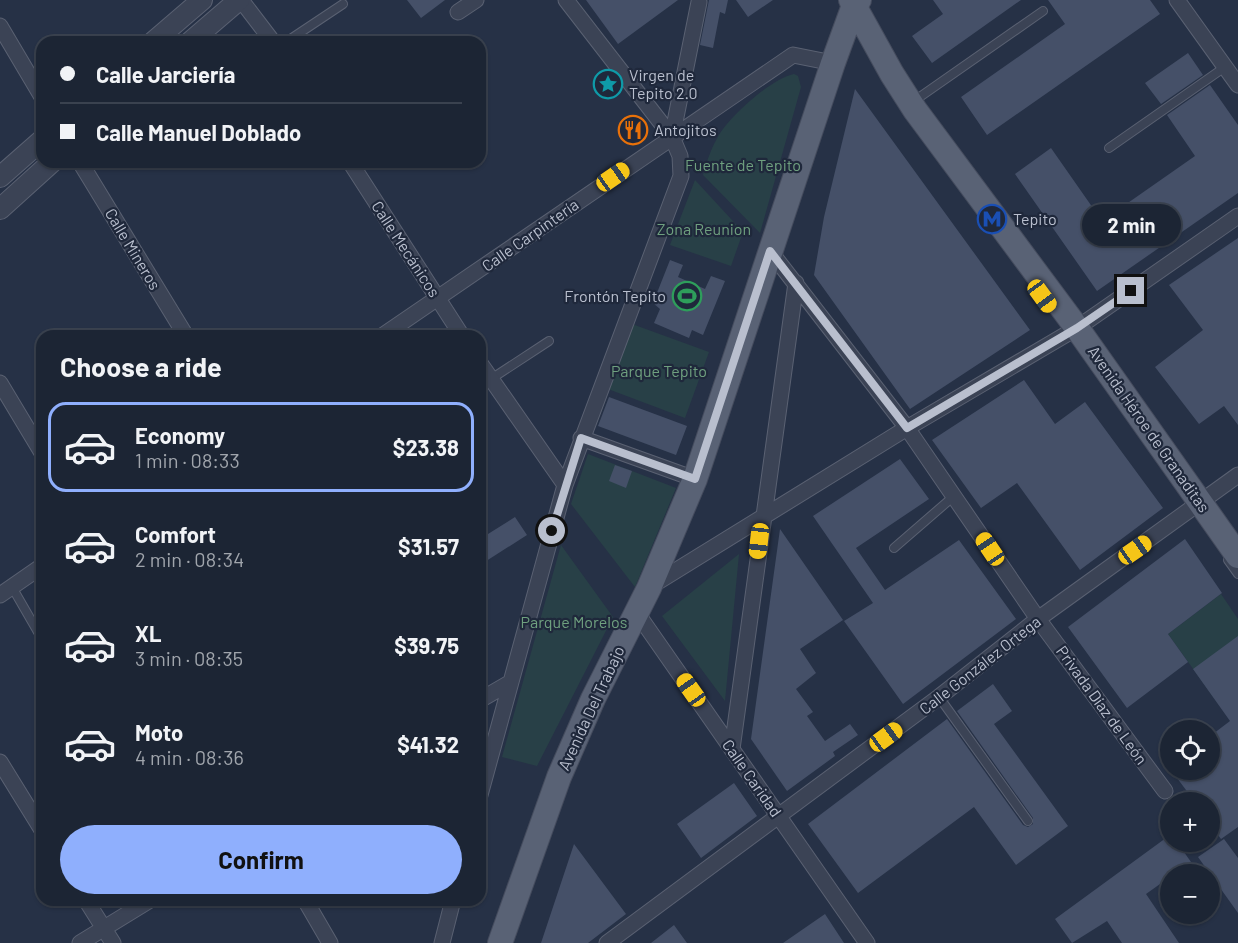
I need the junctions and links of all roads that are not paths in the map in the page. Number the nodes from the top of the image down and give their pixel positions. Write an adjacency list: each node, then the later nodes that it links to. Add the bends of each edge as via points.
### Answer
1 (202, 0): 12 (street)
2 (240, 0): 13 (street); 14 (street)
3 (476, 0): 10 (street)
4 (566, 0): 21 (street)
5 (1177, 0): 17 (street)
6 (699, 2): 21 (street)
7 (343, 4): 15 (lane)
8 (852, 4): 16 (main road, Avenida Del Trabajo); 20 (main road, Avenida Héroe de Granaditas); 36 (lane, via 889,81 935,151)
9 (1043, 11): 20 (lane)
10 (458, 12)
11 (0, 26): 19 (street)
12 (160, 36)
13 (197, 36)
14 (268, 36)
15 (295, 36)
16 (833, 63): 21 (street, Calle Carpintería, via 793,55); 30 (main road, Avenida Del Trabajo)
17 (1225, 67): 18 (street); 23 (lane)
18 (1238, 85)
19 (36, 87)
20 (910, 103): 36 (main road, Avenida Héroe de Granaditas)
21 (672, 137): 32 (street, Calle Carpintería); 42 (street, via 680,156 681,176)
22 (36, 145): 27 (street)
23 (1109, 148)
24 (45, 168): 28 (street)
25 (84, 168): 33 (street, Calle Mineros)
26 (354, 168): 32 (street, Calle Mecánicos)
27 (0, 177)
28 (0, 209)
29 (1238, 216): 36 (street)
30 (770, 251): 31 (street, Privada Díaz de León); 45 (main road, Avenida Del Trabajo)
31 (796, 283): 41 (street, Privada Díaz de León); 50 (street)
32 (437, 299): 34 (street, Calle Carpintería); 35 (street, Calle Mecánicos)
33 (182, 330)
34 (391, 330)
35 (458, 330)
36 (1073, 330): 41 (street); 47 (lane); 49 (main road, Avenida Héroe de Granaditas)
37 (549, 342): 39 (lane)
38 (486, 372): 39 (street)
39 (491, 379): 46 (street)
40 (0, 382): 43 (street)
41 (907, 428): 48 (street, Privada Díaz de León); 50 (street)
42 (581, 438): 45 (street); 46 (street)
43 (36, 443)
44 (1238, 475): 49 (street, Calle González Ortega)
45 (695, 479): 55 (main road, Avenida Del Trabajo)
46 (565, 485): 60 (street)
47 (1179, 489)
48 (954, 496): 51 (lane); 58 (street, Privada Díaz de León)
49 (1195, 507): 52 (main road, Avenida Héroe de Granaditas); 58 (street, Calle González Ortega)
50 (762, 518): 55 (street); 63 (street)
51 (894, 548)
52 (1232, 555): 54 (lane)
53 (36, 571): 56 (street)
54 (1238, 574)
55 (649, 588): 57 (main road, Avenida Del Trabajo)
56 (6, 591): 59 (lane)
57 (637, 613): 63 (street, Calle Caridad); 79 (main road, Avenida Del Trabajo, via 593,699 560,777)
58 (1038, 619): 62 (street, Calle González Ortega); 66 (street, Privada Díaz de León)
59 (36, 631)
60 (511, 682): 61 (street); 65 (street)
61 (486, 697)
62 (939, 698): 67 (street, Calle González Ortega); 69 (lane)
63 (732, 748): 67 (street, Calle Caridad)
64 (0, 762): 68 (street)
65 (486, 773)
66 (1165, 791)
67 (779, 816): 80 (street, Calle González Ortega); 81 (street, Calle Caridad)
68 (36, 820)
69 (1028, 821)
70 (90, 906): 74 (street)
71 (140, 906): 74 (street)
72 (308, 906): 77 (street)
73 (451, 906): 78 (street)
74 (104, 929): 75 (street); 76 (street)
75 (80, 943)
76 (113, 943)
77 (330, 943)
78 (442, 943)
79 (500, 943)
80 (607, 943)
81 (867, 943)

